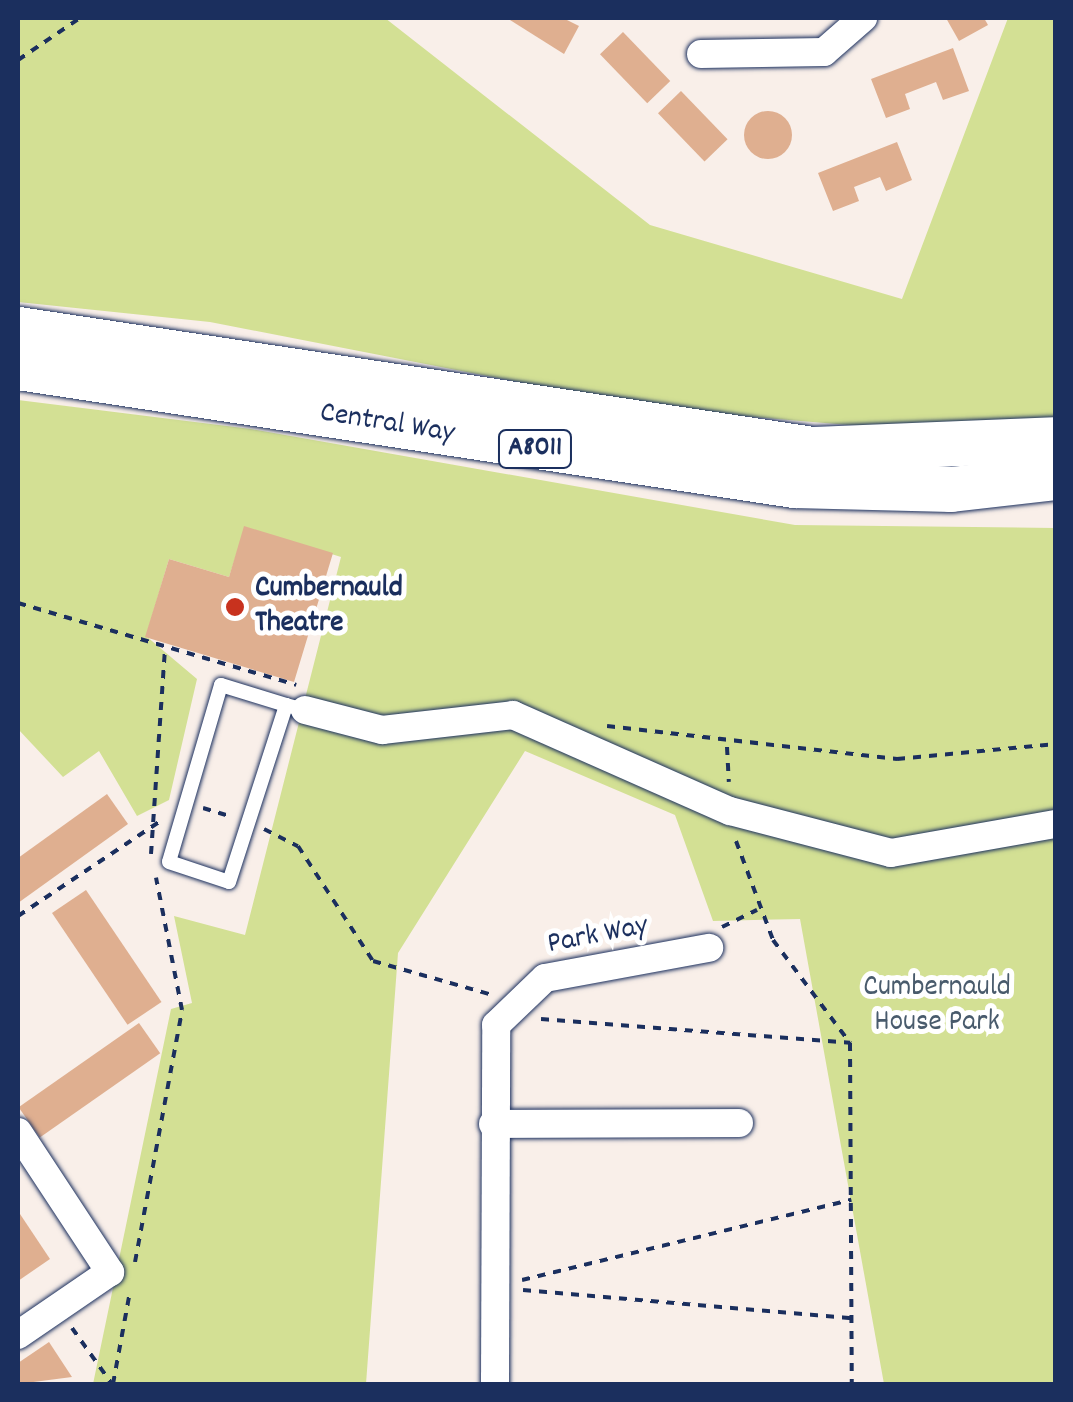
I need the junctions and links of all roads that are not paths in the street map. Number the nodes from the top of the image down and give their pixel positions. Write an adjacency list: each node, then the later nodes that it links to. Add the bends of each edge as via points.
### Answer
1 (863, 18): 2 (street, via 824,52)
2 (701, 54)
3 (18, 329): 5 (main road, Central Way / A8011, via 784,446 922,450)
4 (18, 367): 6 (main road, Central Way / A8011, via 764,482 951,488)
5 (1056, 439)
6 (1056, 477)
7 (300, 701): 7 (lane, via 229,882 169,862 221,685); 8 (street, via 382,730 512,715 730,811 891,853)
8 (1056, 824)
9 (710, 948): 11 (street, Park Way, via 545,978 514,1001 496,1025)
10 (738, 1123): 11 (street)
11 (493, 1124): 14 (street)
12 (18, 1132): 13 (street, via 110,1272)
13 (18, 1334)
14 (495, 1384)

